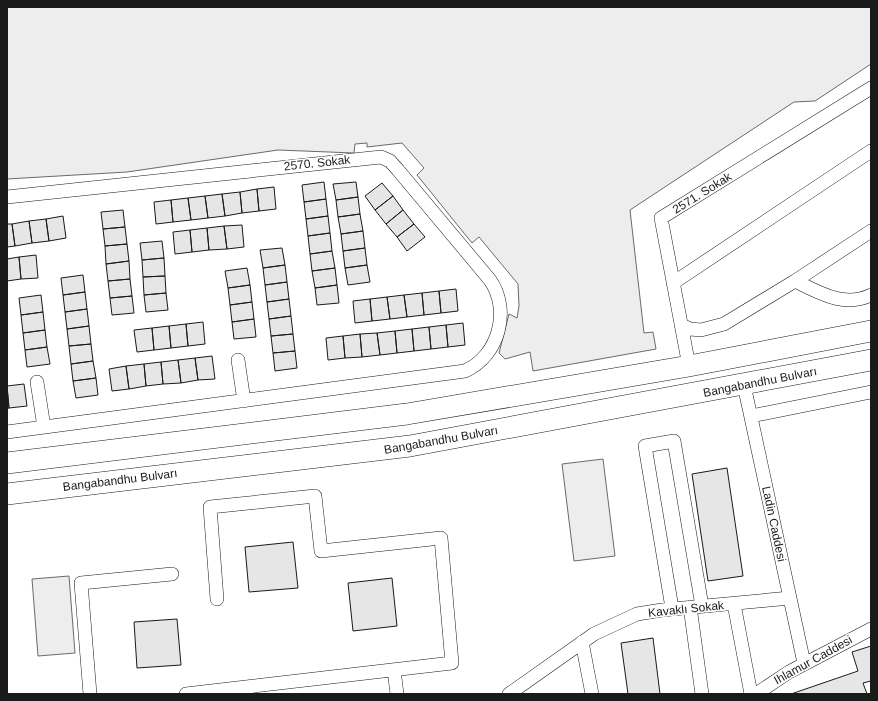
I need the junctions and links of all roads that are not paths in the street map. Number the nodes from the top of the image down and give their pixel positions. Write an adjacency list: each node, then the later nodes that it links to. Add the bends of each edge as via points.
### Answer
1 (871, 88): 6 (street, 2571. Sokak, via 661,218)
2 (871, 151): 6 (street)
3 (7, 197): 16 (street, 2570. Sokak, via 381,157 390,162 496,289 500,306 499,330 486,355 465,371)
4 (871, 230): 5 (street)
5 (795, 281): 7 (street, via 840,301 855,301); 8 (street, via 724,324 701,330)
6 (673, 283): 8 (street, 2571. Sokak)
7 (871, 295)
8 (681, 325): 12 (street, 2571. Sokak)
9 (871, 331): 12 (main road)
10 (238, 360): 16 (street)
11 (871, 360): 14 (main road, Bangabandhu Bulvarı)
12 (689, 366): 20 (main road, via 407,414)
13 (37, 382): 18 (street)
14 (744, 385): 17 (street, Ladin Caddesi); 21 (main road, Bangabandhu Bulvarı, via 402,447)
15 (871, 392): 17 (street)
16 (244, 401): 18 (street)
17 (750, 416): 23 (street, Ladin Caddesi)
18 (44, 427): 19 (street)
19 (7, 432)
20 (7, 463)
21 (7, 494)
22 (172, 574): 32 (street, via 81,583)
23 (790, 598): 25 (street, Kavaklı Sokak); 30 (street, Ladin Caddesi)
24 (217, 599): 31 (street, via 210,507 315,496 321,551 441,538 452,663)
25 (734, 604): 26 (street, Kavaklı Sokak); 38 (street)
26 (696, 607): 27 (street, Kavaklı Sokak); 27 (street, via 674,441 645,446); 37 (street)
27 (672, 608): 29 (street, Kavaklı Sokak, via 636,614)
28 (871, 628): 30 (street, Ihlamur Caddesi)
29 (582, 642): 35 (street, Kavaklı Sokak); 36 (street)
30 (804, 663): 39 (street, Ihlamur Caddesi)
31 (394, 670): 33 (street); 34 (street)
32 (90, 694)
33 (186, 694)
34 (397, 694)
35 (509, 694)
36 (592, 694)
37 (702, 694)
38 (751, 694)
39 (756, 694)

